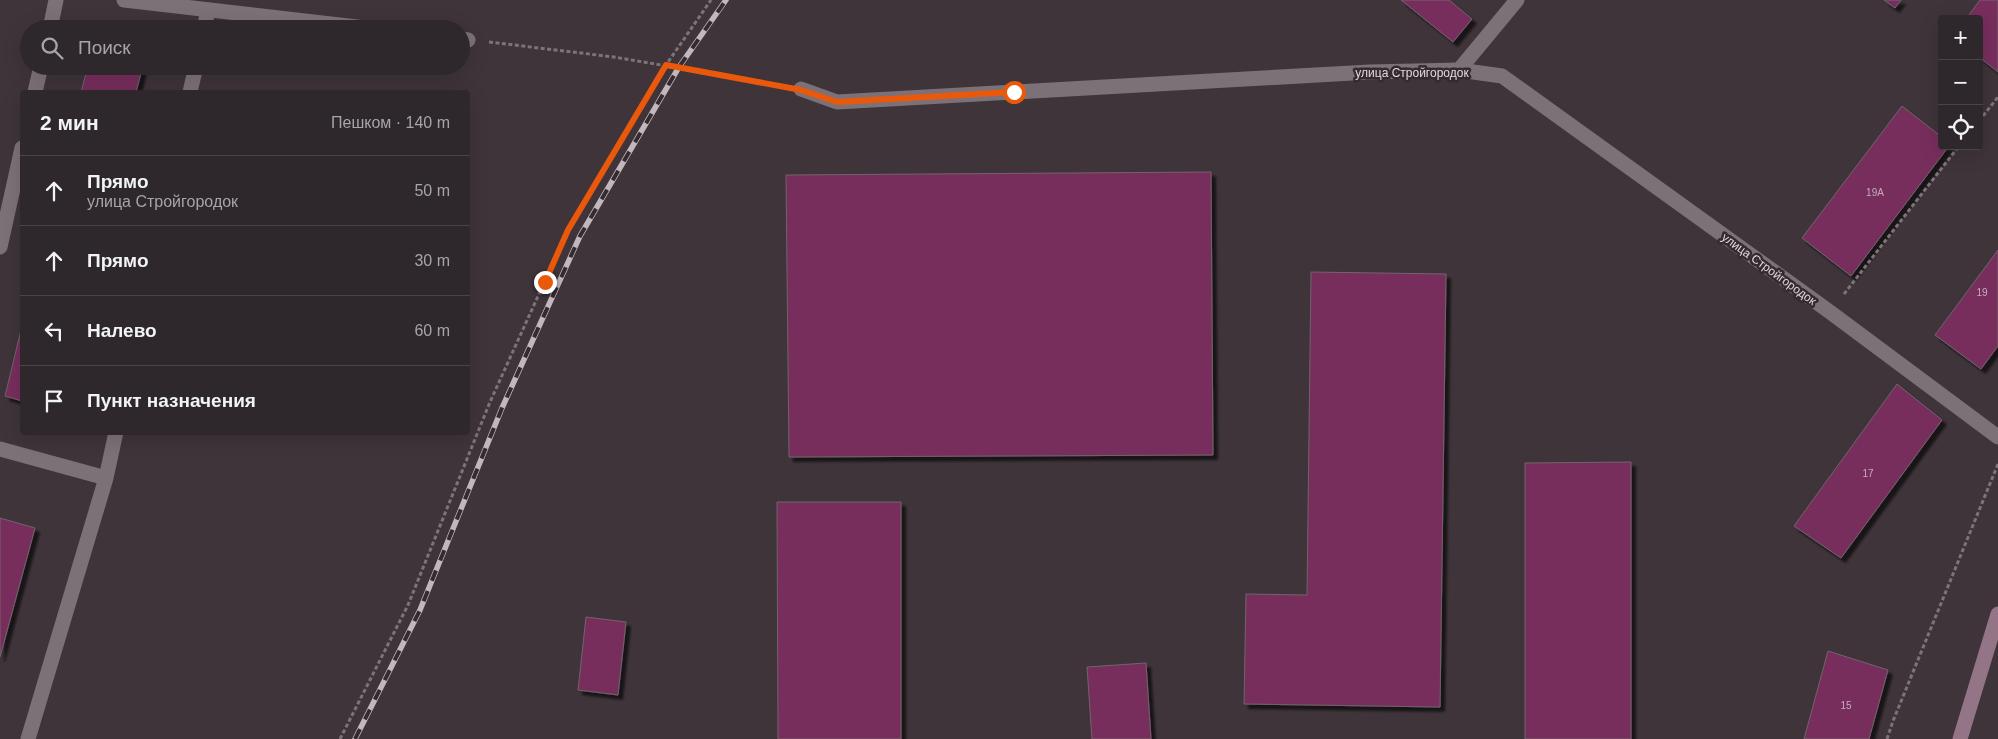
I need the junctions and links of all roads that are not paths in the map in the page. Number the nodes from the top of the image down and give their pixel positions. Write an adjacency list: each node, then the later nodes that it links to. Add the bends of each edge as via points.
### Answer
1 (56, 0): 5 (street)
2 (124, 0): 4 (street)
3 (1517, 0): 8 (street)
4 (208, 10): 6 (street); 7 (street)
5 (52, 20)
6 (206, 20)
7 (295, 20)
8 (1459, 70): 13 (street, улица Стройгородок, via 1370,72 837,102); 17 (street, улица Стройгородок, via 1502,76)
9 (39, 75): 11 (street)
10 (194, 75): 12 (street)
11 (35, 90)
12 (190, 90)
13 (801, 90)
14 (20, 157): 15 (street)
15 (0, 248)
16 (115, 435): 19 (street)
17 (1998, 437)
18 (0, 450): 19 (street)
19 (106, 478): 21 (street)
20 (1998, 614): 22 (main road)
21 (28, 739)
22 (1960, 739)

